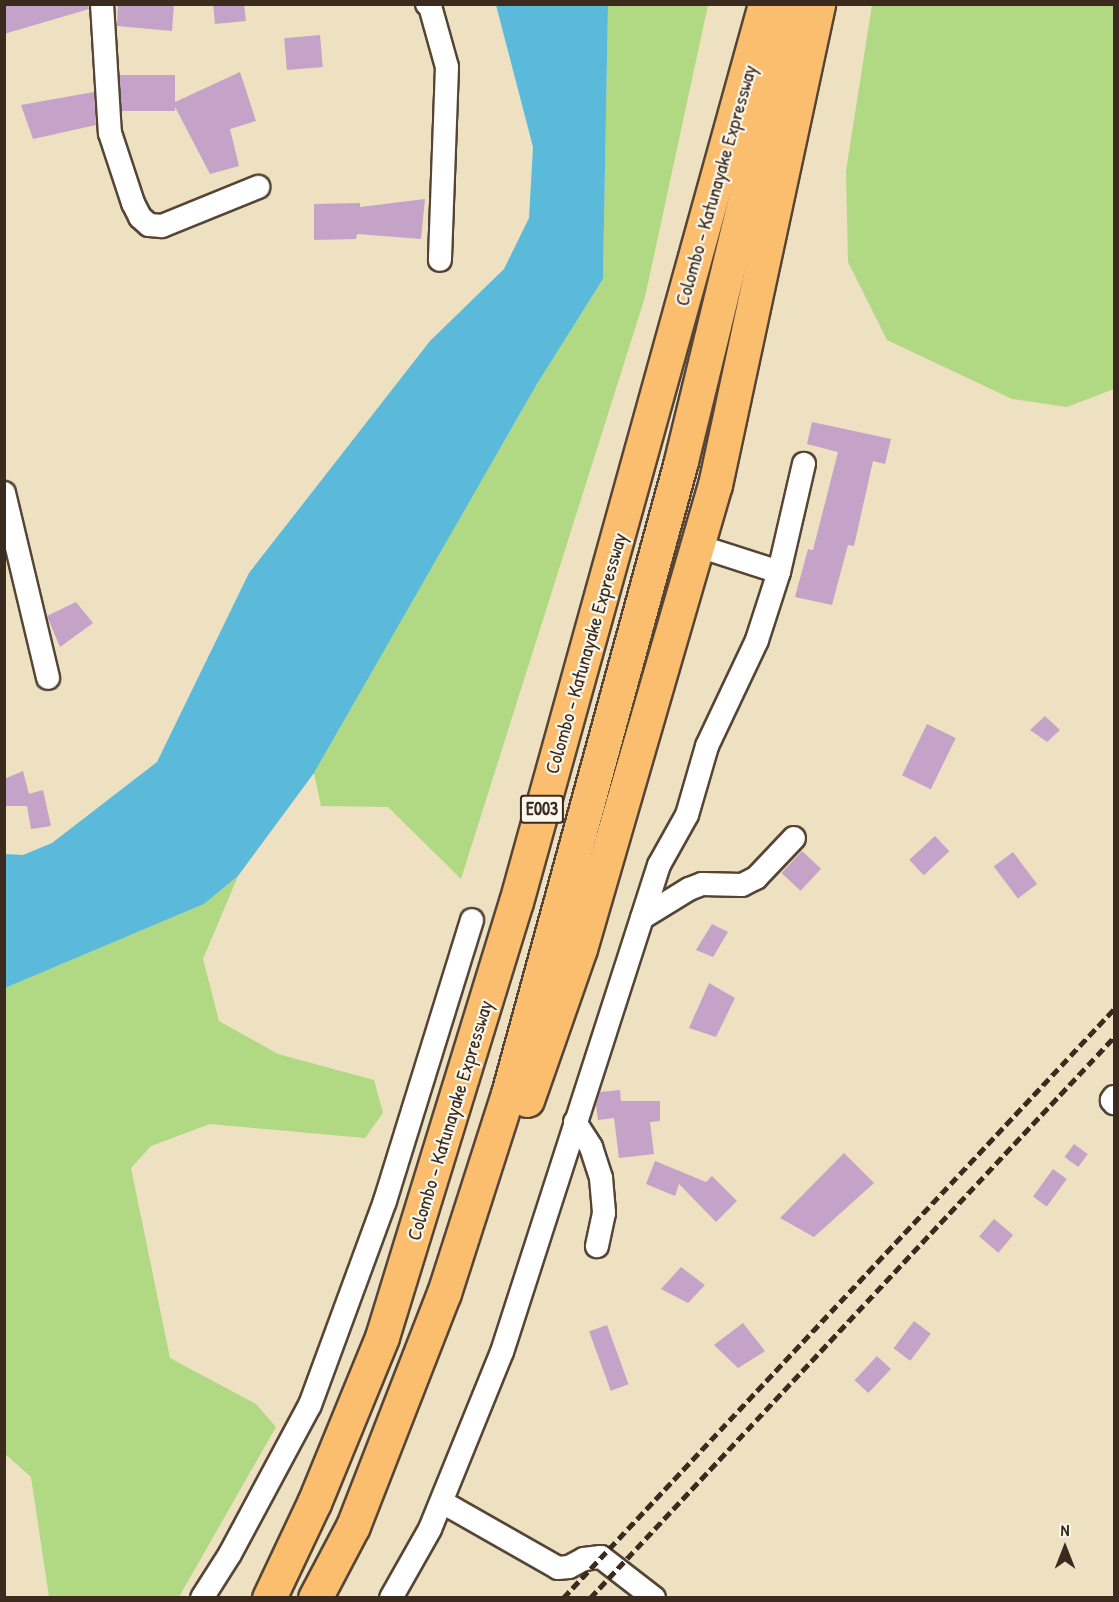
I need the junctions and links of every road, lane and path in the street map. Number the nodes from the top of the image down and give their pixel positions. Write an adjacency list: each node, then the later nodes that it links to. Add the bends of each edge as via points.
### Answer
1 (102, 4): 8 (street, via 110,133 140,217 149,225 162,226)
2 (427, 4): 9 (street, via 447,68)
3 (765, 4): 28 (highway, Colombo - Katunayake Expressway / E003, via 516,902 382,1337 314,1503)
4 (792, 4): 23 (highway, Colombo - Katunayake Expressway / E003, via 678,473 508,1094)
5 (804, 4): 23 (highway, via 692,491 531,1048)
6 (818, 4): 21 (highway, via 715,485 580,949)
7 (832, 4): 13 (highway, via 823,73)
8 (258, 187)
9 (441, 260)
10 (804, 464): 14 (street)
11 (4, 493): 12 (street)
12 (8, 530): 15 (street)
13 (714, 551): 14 (street); 21 (highway, via 646,793 591,954)
14 (778, 572): 17 (street, via 757,640 707,746 687,815 659,865)
15 (48, 678)
16 (794, 838): 17 (street, via 756,878 742,885 702,884)
17 (642, 918): 22 (street)
18 (472, 920): 27 (street, via 385,1201 310,1405)
19 (1114, 1097): 20 (street)
20 (1114, 1103)
21 (524, 1110): 25 (highway, via 506,1161)
22 (575, 1122): 24 (street, via 591,1147 601,1178 604,1213); 26 (street, via 502,1352)
23 (468, 1219): 25 (highway, Colombo - Katunayake Expressway / E003)
24 (597, 1246)
25 (437, 1312): 29 (highway, Colombo - Katunayake Expressway / E003, via 353,1526)
26 (442, 1502): 30 (street); 31 (street, via 558,1568 569,1567 584,1558 601,1557)
27 (202, 1598)
28 (269, 1598)
29 (315, 1598)
30 (391, 1598)
31 (654, 1598)

